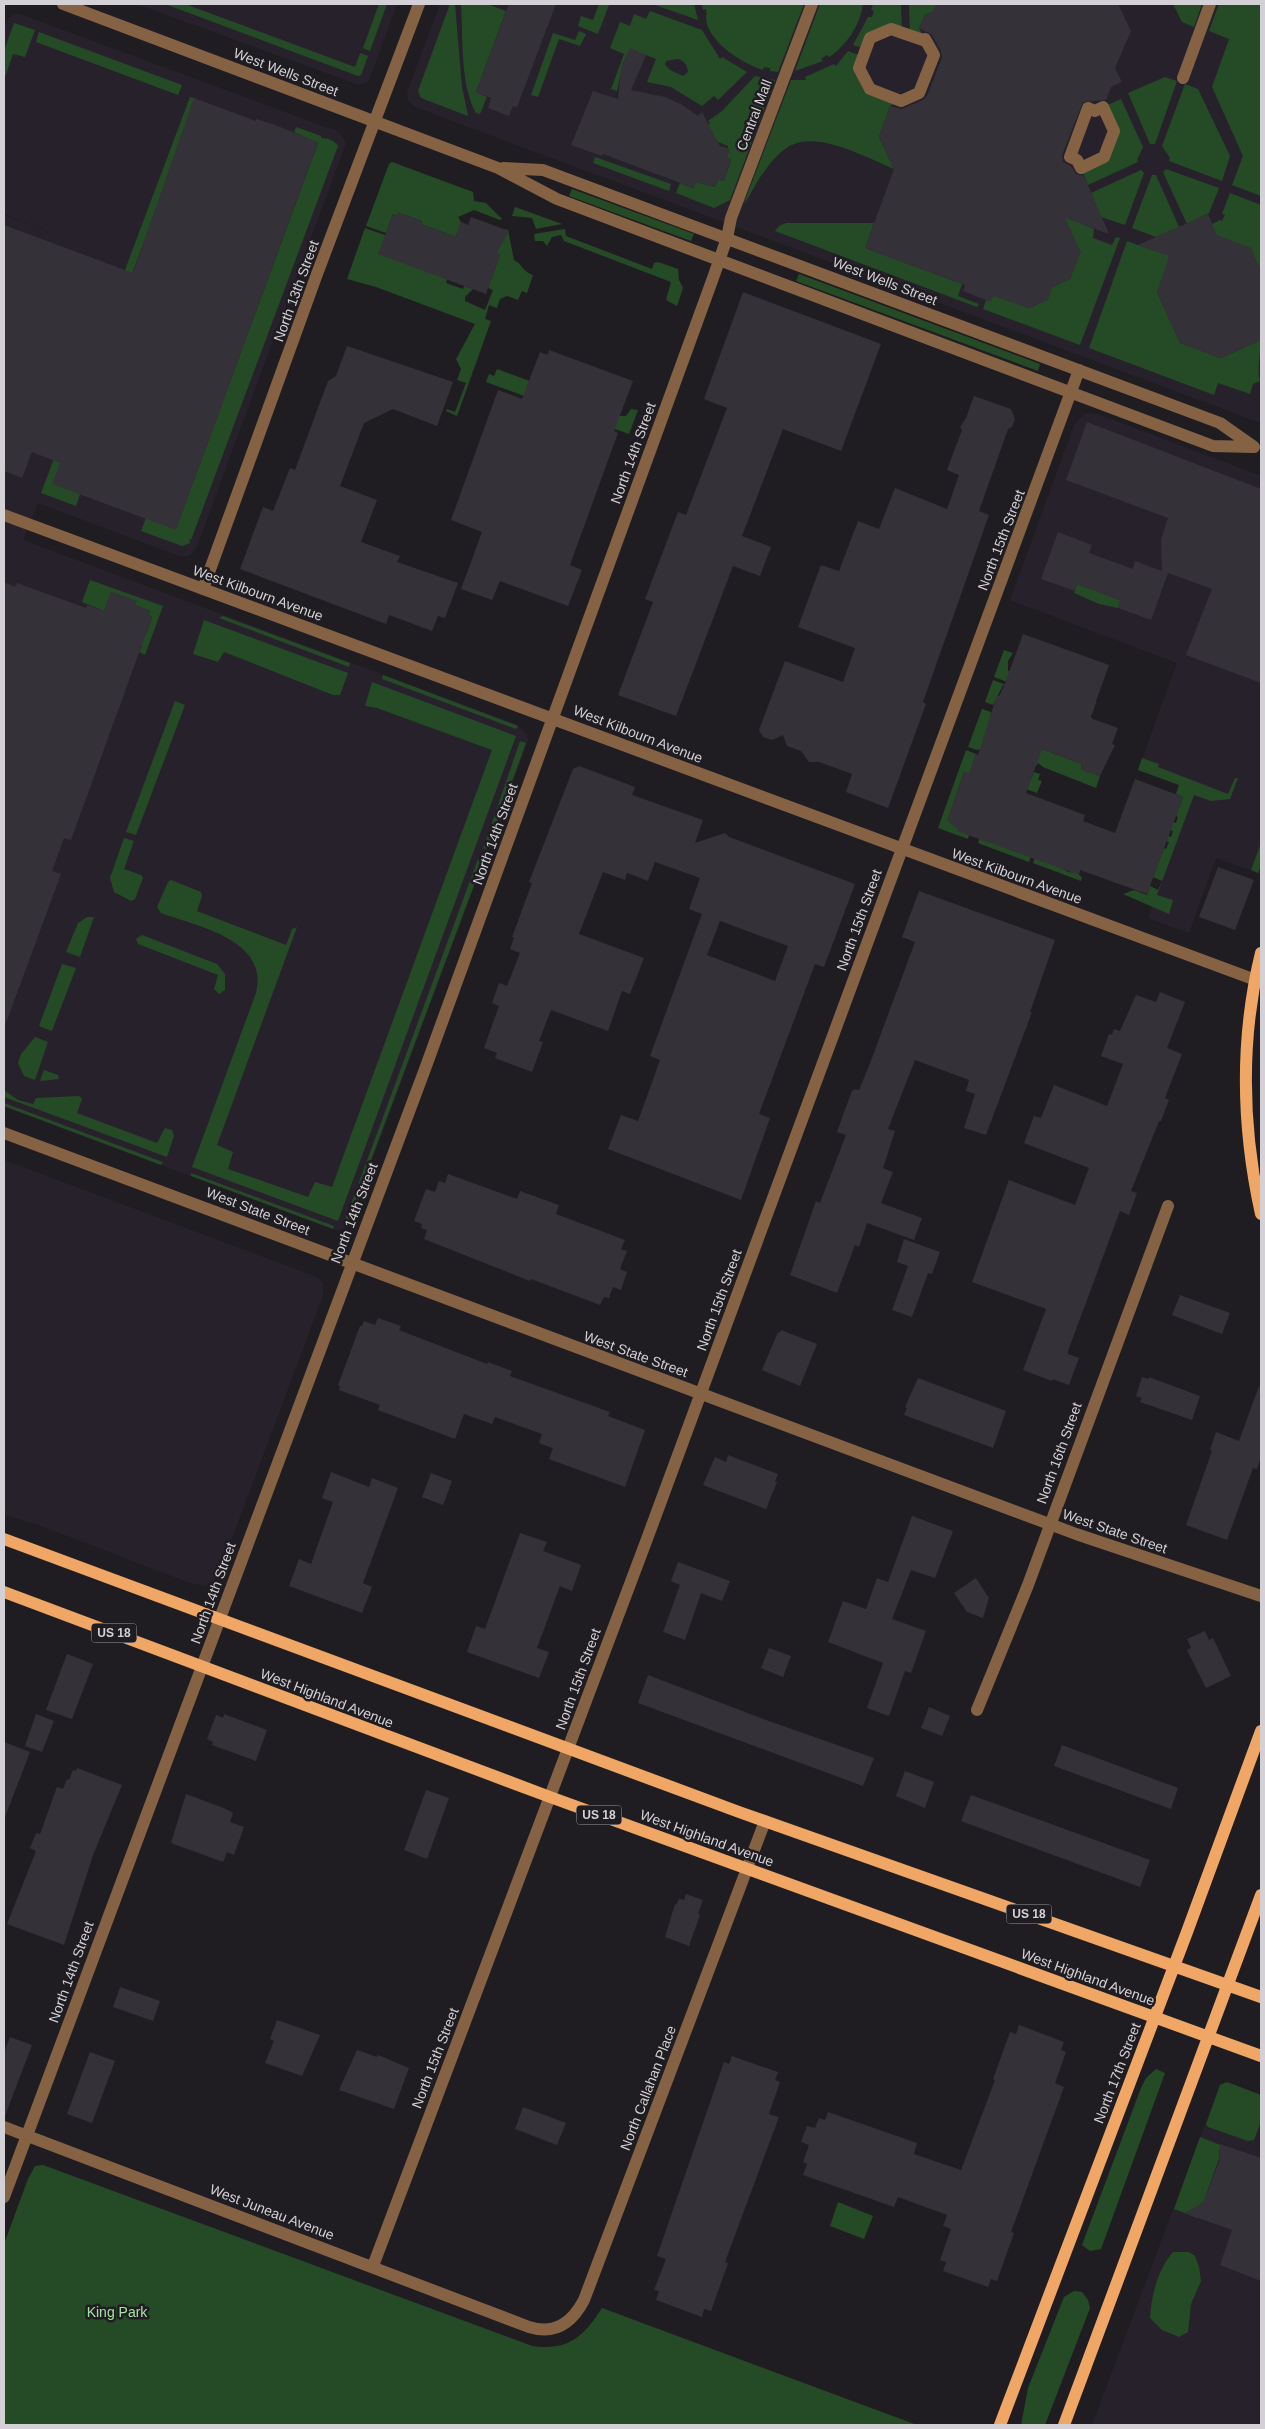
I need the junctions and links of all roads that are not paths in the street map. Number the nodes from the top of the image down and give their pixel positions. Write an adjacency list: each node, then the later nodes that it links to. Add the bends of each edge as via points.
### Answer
1 (63, 4): 7 (street, West Wells Street)
2 (420, 4): 7 (street, North 13th Street)
3 (812, 4): 10 (street, Central Mall, via 731,218)
4 (1210, 4): 5 (street)
5 (1183, 78)
6 (901, 101): 6 (street, via 870,89 859,68 870,38 891,29 925,39 934,55 919,93)
7 (376, 122): 8 (street, West Wells Street); 16 (street, North 13th Street, via 317,274)
8 (498, 168): 10 (street, West Wells Street, via 543,170); 11 (street, West Wells Street, via 557,199)
9 (1080, 168): 9 (street, via 1070,157 1088,108 1095,111 1103,107 1114,131 1104,157)
10 (727, 238): 11 (street, North 14th Street); 12 (street, West Wells Street)
11 (718, 261): 13 (street, West Wells Street); 17 (street, North 14th Street)
12 (1079, 370): 13 (street, North 15th Street); 14 (street, West Wells Street, via 1220,423)
13 (1071, 394): 14 (street, West Wells Street, via 1213,446); 18 (street, North 15th Street)
14 (1257, 448)
15 (4, 515): 16 (street, West Kilbourn Avenue)
16 (203, 589): 17 (street, West Kilbourn Avenue)
17 (552, 718): 18 (street, West Kilbourn Avenue); 24 (street, North 14th Street)
18 (901, 850): 20 (street, West Kilbourn Avenue); 25 (street, North 15th Street)
19 (1261, 952): 20 (main road)
20 (1258, 981): 23 (main road, via 1247,1054 1246,1118)
21 (4, 1133): 24 (street, West State Street)
22 (1168, 1206): 26 (street, North 16th Street)
23 (1261, 1214)
24 (351, 1263): 25 (street, West State Street); 30 (street, North 14th Street)
25 (700, 1394): 26 (street, West State Street); 34 (street, North 15th Street)
26 (1049, 1524): 29 (street, West State Street); 32 (street, North 16th Street)
27 (4, 1539): 30 (main road, US 18)
28 (4, 1592): 31 (main road, West Highland Avenue / US 18)
29 (1261, 1596)
30 (219, 1618): 31 (street, North 14th Street); 34 (main road, US 18)
31 (201, 1666): 35 (main road, West Highland Avenue / US 18); 46 (street, North 14th Street)
32 (977, 1710)
33 (1261, 1731): 39 (main road, North 17th Street)
34 (568, 1748): 35 (street, North 15th Street); 36 (main road, US 18)
35 (550, 1797): 37 (main road, West Highland Avenue / US 18); 48 (street, North 15th Street)
36 (765, 1821): 37 (street, North Callahan Place); 39 (main road, US 18)
37 (747, 1869): 42 (main road, West Highland Avenue / US 18); 49 (street, North Callahan Place, via 584,2300 573,2319 560,2327 544,2330)
38 (1261, 1895): 40 (main road)
39 (1175, 1965): 40 (main road, US 18); 42 (main road, North 17th Street)
40 (1228, 1984): 41 (main road, US 18); 43 (main road)
41 (1261, 1997)
42 (1155, 2017): 43 (main road, West Highland Avenue / US 18); 50 (main road, North 17th Street)
43 (1208, 2036): 44 (main road, West Highland Avenue / US 18); 51 (main road)
44 (1261, 2056)
45 (4, 2127): 46 (street, West Juneau Avenue)
46 (27, 2135): 47 (street, North 14th Street); 48 (street, West Juneau Avenue)
47 (4, 2197)
48 (373, 2266): 49 (street, West Juneau Avenue)
49 (529, 2327)
50 (1000, 2425)
51 (1064, 2425)

